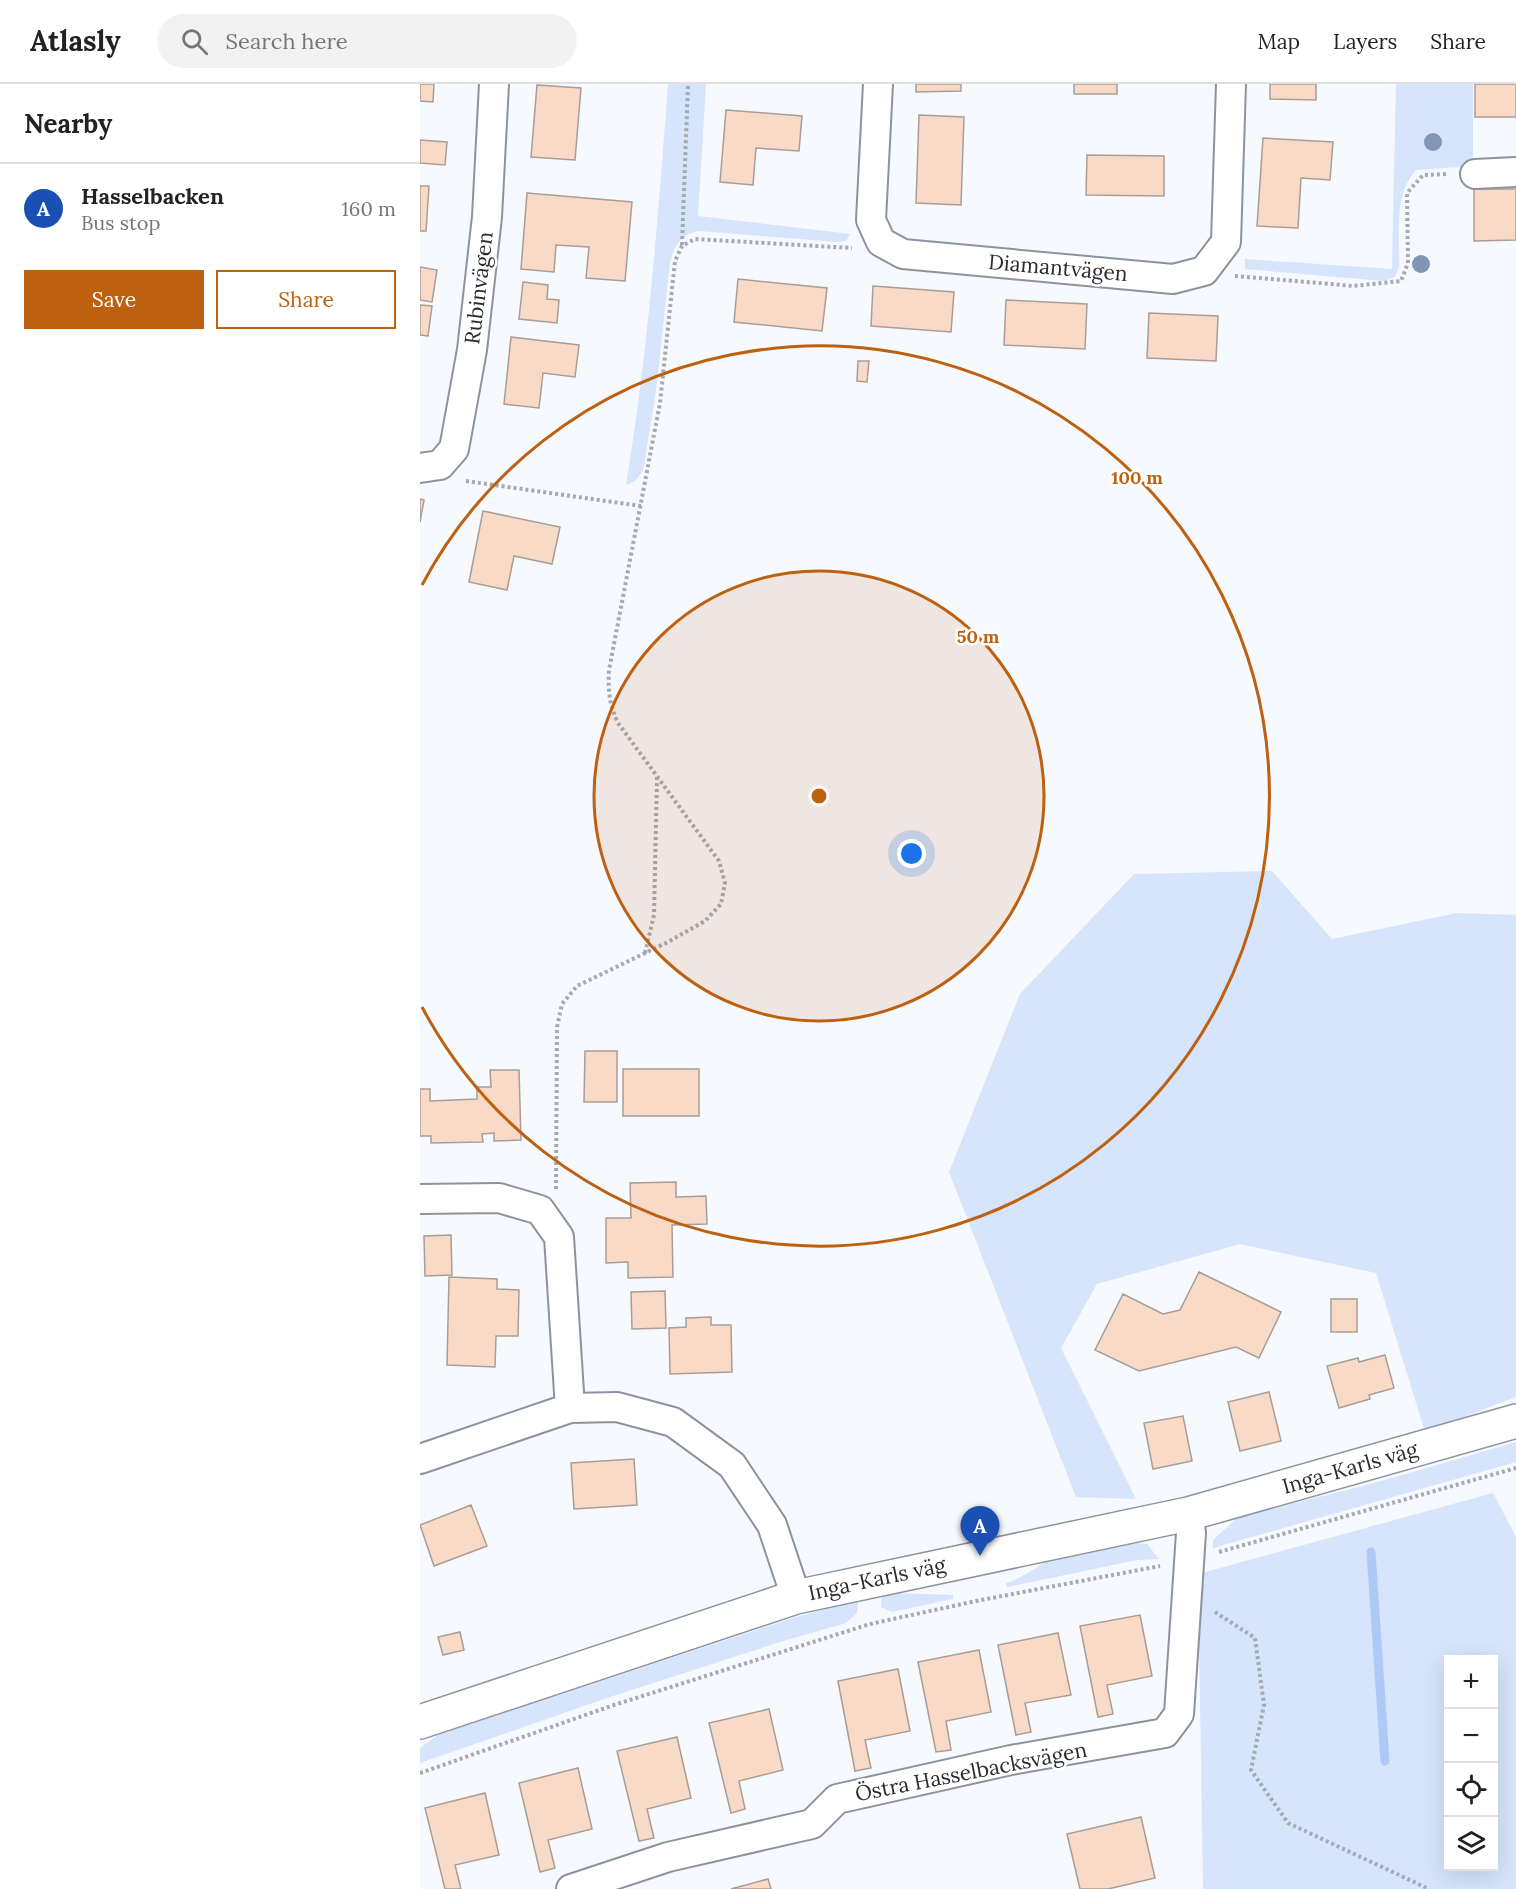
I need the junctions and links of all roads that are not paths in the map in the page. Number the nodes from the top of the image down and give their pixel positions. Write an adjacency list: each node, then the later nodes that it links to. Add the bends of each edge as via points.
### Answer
1 (494, 84): 6 (street, Rubinvägen, via 487,217 472,350 454,449 440,465)
2 (878, 84): 3 (street, Diamantvägen, via 871,220 881,242 903,254 1173,279 1204,271 1226,242)
3 (1231, 84)
4 (1516, 172): 5 (street)
5 (1475, 174)
6 (420, 468)
7 (420, 1199): 8 (street, via 499,1198 540,1210 559,1237)
8 (570, 1408): 10 (street); 12 (street, via 617,1407 674,1422 732,1465 772,1525)
9 (1516, 1421): 11 (street, Inga-Karls väg)
10 (420, 1459)
11 (1188, 1514): 12 (street, Inga-Karls väg); 14 (street, Östra Hasselbacksvägen, via 1191,1533 1179,1714 1165,1733 1011,1760 837,1799 812,1824 668,1857)
12 (796, 1597): 13 (street, Inga-Karls väg)
13 (420, 1722)
14 (571, 1889)

